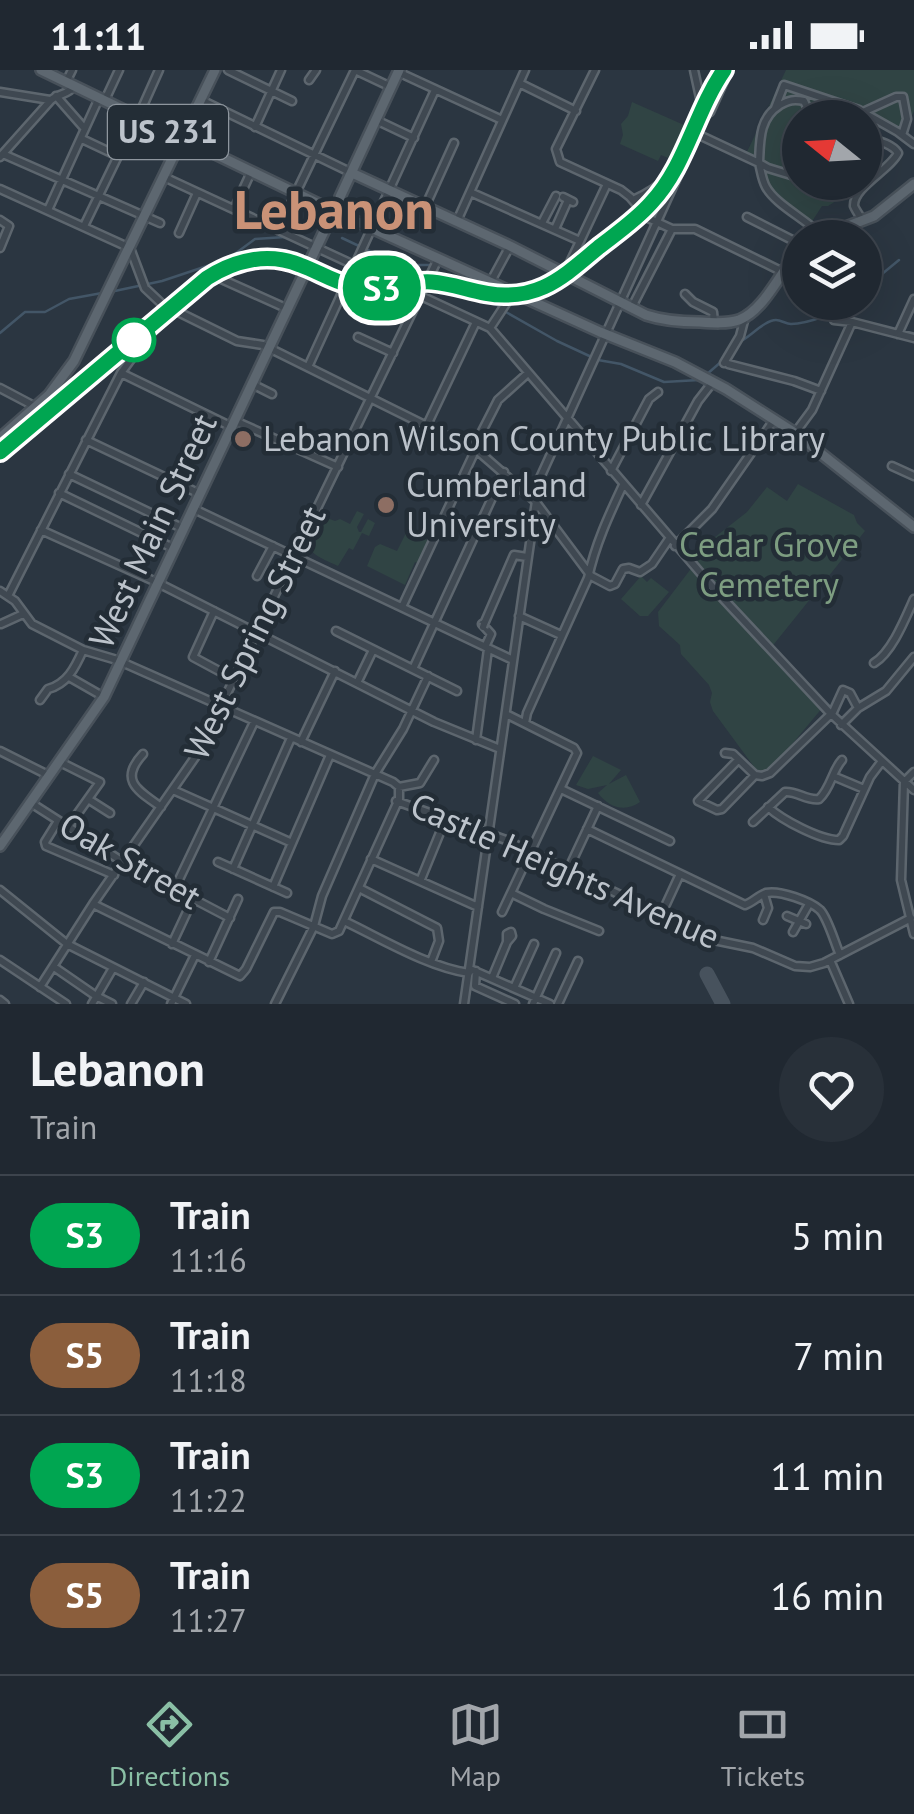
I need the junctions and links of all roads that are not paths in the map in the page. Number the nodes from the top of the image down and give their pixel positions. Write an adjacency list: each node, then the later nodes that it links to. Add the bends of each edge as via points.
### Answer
1 (40, 70): 17 (main road, US 231)
2 (72, 70): 17 (street)
3 (119, 70): 23 (street)
4 (159, 70): 32 (street)
5 (215, 70): 24 (main road)
6 (228, 70): 20 (street)
7 (281, 70): 20 (street)
8 (316, 70): 15 (street)
9 (355, 70): 18 (street); 47 (street)
10 (525, 70): 16 (street)
11 (594, 70): 30 (street)
12 (695, 70): 31 (street)
13 (730, 70): 31 (street)
14 (399, 71): 18 (main road, West Main Street); 19 (street)
15 (309, 80)
16 (519, 83): 30 (street); 34 (street)
17 (70, 84): 22 (street, via 70,92); 23 (main road, US 231)
18 (391, 87): 33 (main road, West Main Street)
19 (435, 90): 34 (street); 41 (street)
20 (271, 91): 26 (street); 36 (street)
21 (0, 92): 22 (street)
22 (53, 98): 37 (street); 46 (street)
23 (102, 99): 32 (main road, US 231); 37 (street)
24 (201, 100): 36 (street); 40 (main road)
25 (827, 100): 29 (street, via 784,85)
26 (292, 101)
27 (882, 103): 39 (street, via 903,97)
28 (782, 104): 29 (street)
29 (775, 108): 48 (street, via 762,127)
30 (576, 111): 55 (street, via 557,156)
31 (702, 116): 38 (street)
32 (138, 117): 40 (main road, US 231)
33 (376, 120): 41 (street); 51 (main road, West Main Street)
34 (502, 120): 61 (street)
35 (882, 123): 39 (street)
36 (255, 127): 47 (street)
37 (85, 129): 42 (street)
38 (693, 133): 48 (street); 63 (street, via 666,180); 74 (street)
39 (902, 134): 45 (street)
40 (182, 138): 50 (main road, US 231); 53 (main road)
41 (414, 138): 58 (street)
42 (82, 139): 54 (street); 62 (street, via 118,156)
43 (454, 142): 64 (street)
44 (882, 143): 49 (street, via 897,150 897,158)
45 (914, 144)
46 (2, 152): 54 (street)
47 (314, 156): 51 (street); 60 (street)
48 (759, 163): 52 (street); 71 (street, via 768,190)
49 (882, 170)
50 (252, 172): 60 (main road, US 231); 66 (street)
51 (352, 172): 58 (main road); 67 (main road, West Main Street)
52 (782, 172)
53 (164, 177): 59 (street); 68 (main road)
54 (63, 178): 62 (street); 65 (street)
55 (608, 184): 63 (street); 84 (street)
56 (914, 184): 72 (main road)
57 (0, 189): 65 (street)
58 (390, 190): 64 (main road); 78 (street)
59 (198, 192): 66 (street); 82 (street)
60 (296, 192): 67 (main road, US 231); 81 (street)
61 (470, 192): 73 (street); 76 (street)
62 (99, 195): 68 (street); 77 (street)
63 (633, 200): 74 (street)
64 (425, 206): 73 (main road)
65 (48, 210): 77 (street)
66 (234, 210): 81 (street)
67 (334, 211): 78 (main road, US 231); 88 (main road, West Main Street)
68 (145, 216): 75 (street); 87 (main road)
69 (747, 218): 83 (street)
70 (0, 220): 86 (street, via 10,226)
71 (806, 220)
72 (865, 220)
73 (457, 221): 85 (main road)
74 (657, 222): 80 (street); 100 (street)
75 (160, 223)
76 (542, 223): 79 (street); 79 (street, via 565,199)
77 (83, 226): 87 (street)
78 (372, 228): 89 (main road, US 231); 90 (street)
79 (555, 229): 84 (street)
80 (672, 229): 91 (street, via 696,230); 101 (street)
81 (278, 230): 88 (street)
82 (179, 232)
83 (782, 236)
84 (580, 240): 93 (street)
85 (510, 246): 93 (main road); 95 (street)
86 (0, 248)
87 (130, 248): 104 (street, via 142,282); 127 (main road, via 69,370)
88 (316, 249): 90 (street); 102 (main road, West Main Street)
89 (435, 264): 95 (main road, US 231); 98 (street, West Spring Street)
90 (354, 266): 98 (street); 117 (street)
91 (782, 272)
92 (782, 273): 105 (main road)
93 (565, 274): 100 (main road)
94 (219, 278): 102 (street)
95 (490, 282): 96 (main road, US 231)
96 (513, 293): 110 (street); 112 (main road, US 231)
97 (685, 294): 109 (street, via 713,312)
98 (420, 296): 107 (street); 116 (street, West Spring Street)
99 (914, 299): 103 (street)
100 (620, 301): 101 (main road); 112 (street)
101 (632, 307): 109 (main road, via 655,318)
102 (288, 309): 115 (main road, West Main Street)
103 (912, 310): 111 (street)
104 (174, 311): 115 (street, via 237,341); 118 (street)
105 (744, 317): 109 (main road); 123 (street, via 726,363)
106 (834, 320): 108 (street)
107 (476, 322): 110 (street); 131 (street)
108 (852, 322): 111 (street); 123 (street)
109 (714, 323)
110 (490, 328): 119 (street)
111 (898, 334): 114 (street)
112 (605, 335): 121 (main road, US 231); 128 (street)
113 (358, 337): 116 (street)
114 (914, 338)
115 (269, 348): 117 (street); 120 (main road, West Main Street)
116 (392, 353): 126 (street, West Spring Street)
117 (308, 367): 126 (street)
118 (121, 373): 130 (street); 134 (street)
119 (528, 373): 128 (street); 135 (street, via 498,400)
120 (252, 384): 125 (street); 130 (main road, West Main Street)
121 (711, 385): 129 (main road, US 231); 146 (street)
122 (0, 388): 127 (street)
123 (821, 391): 132 (street)
124 (658, 392): 138 (street, via 648,399)
125 (272, 394)
126 (371, 398): 131 (street); 137 (street, West Spring Street)
127 (37, 407): 133 (main road)
128 (566, 418): 138 (street); 145 (street)
129 (774, 421): 132 (main road, US 231); 150 (main road, US 231); 151 (street, via 708,513)
130 (234, 424): 137 (street); 144 (main road, West Main Street)
131 (427, 425): 135 (street)
132 (796, 434): 150 (main road, US 231)
133 (0, 438)
134 (86, 440): 140 (street); 144 (street)
135 (474, 448): 139 (street); 162 (street)
136 (892, 466): 141 (street)
137 (338, 467): 154 (street, West Spring Street)
138 (611, 471): 142 (street)
139 (504, 472): 145 (street); 166 (street)
140 (69, 474): 143 (street); 148 (street)
141 (914, 476)
142 (623, 484): 146 (street); 156 (street)
143 (59, 493): 149 (street); 153 (street)
144 (200, 494): 147 (main road, West Main Street)
145 (535, 501): 155 (street); 156 (street)
146 (640, 505): 151 (street)
147 (194, 509): 148 (main road, West Main Street); 152 (street)
148 (184, 529): 153 (main road, West Main Street)
149 (41, 530): 158 (street); 160 (street)
150 (914, 530)
151 (672, 542): 156 (street, via 646,570 625,568 613,586); 191 (street)
152 (273, 546): 154 (street); 157 (street)
153 (175, 549): 158 (main road, West Main Street)
154 (294, 556): 162 (street); 168 (street, West Spring Street)
155 (527, 556): 165 (street); 171 (street, via 514,555)
156 (590, 573): 170 (street)
157 (257, 576)
158 (159, 583): 163 (street); 176 (main road, West Main Street)
159 (0, 590): 160 (street, Castle Heights Avenue)
160 (8, 596): 164 (street, Castle Heights Avenue)
161 (914, 599): 177 (street)
162 (402, 607): 166 (street)
163 (214, 611): 168 (street); 182 (street, via 193,657)
164 (23, 614): 167 (street); 172 (street, Castle Heights Avenue)
165 (519, 616): 170 (street); 175 (street)
166 (434, 622): 171 (street); 178 (street)
167 (1, 624)
168 (256, 632): 179 (street); 182 (street, West Spring Street)
169 (336, 632): 173 (street)
170 (562, 635): 193 (street)
171 (481, 645): 175 (street); 196 (street)
172 (83, 650): 176 (street, Castle Heights Avenue); 181 (street)
173 (373, 650): 178 (street); 183 (street)
174 (914, 657): 188 (street, via 886,691)
175 (512, 660): 190 (street)
176 (122, 662): 185 (main road, West Main Street); 187 (street, Castle Heights Avenue)
177 (874, 663)
178 (413, 669): 180 (street)
179 (334, 671): 183 (street); 197 (street)
180 (428, 676): 184 (street); 189 (street)
181 (69, 677): 185 (street); 186 (street)
182 (234, 679): 187 (street, West Spring Street)
183 (357, 682): 189 (street)
184 (457, 692)
185 (104, 698): 207 (main road, West Main Street)
186 (40, 700)
187 (221, 707): 192 (street, Castle Heights Avenue); 217 (street, West Spring Street)
188 (858, 708): 191 (street, via 843,690); 194 (street)
189 (412, 711): 196 (street); 209 (street)
190 (506, 714): 193 (street); 198 (street)
191 (830, 714): 194 (street); 210 (street, via 770,773)
192 (254, 722): 195 (street, Castle Heights Avenue); 225 (street)
193 (525, 723): 215 (street, via 576,750)
194 (842, 724): 206 (street)
195 (291, 737): 197 (street, Castle Heights Avenue); 230 (street)
196 (476, 740): 198 (street)
197 (301, 742): 202 (street, Castle Heights Avenue)
198 (500, 749): 233 (street)
199 (0, 751): 211 (street)
200 (725, 753): 204 (street)
201 (143, 754): 224 (street, via 132,781)
202 (330, 755): 209 (street, Castle Heights Avenue); 235 (street)
203 (434, 760): 214 (street, via 420,783)
204 (738, 760): 210 (street); 210 (street, via 698,800 722,809)
205 (842, 760): 212 (street)
206 (882, 761): 213 (street); 216 (street)
207 (60, 762): 211 (main road, West Main Street); 219 (street, via 100,782)
208 (914, 772): 213 (street)
209 (376, 774): 214 (street, Castle Heights Avenue); 268 (street)
210 (755, 775)
211 (50, 776): 221 (main road, West Main Street)
212 (833, 776): 216 (street); 223 (street, via 820,799 788,792)
213 (904, 782): 218 (street); 246 (street)
214 (399, 787): 220 (street, Castle Heights Avenue)
215 (561, 788): 222 (street); 237 (street)
216 (864, 789): 223 (street, via 839,840)
217 (173, 790): 224 (street, West Spring Street); 225 (street)
218 (914, 790)
219 (88, 799): 226 (street); 231 (street)
220 (396, 801): 227 (street, Castle Heights Avenue); 238 (street)
221 (31, 803): 228 (street, Oak Street); 236 (main road, West Main Street)
222 (598, 806): 232 (street); 234 (street)
223 (768, 807): 229 (street)
224 (161, 808): 239 (street, West Spring Street)
225 (212, 808): 230 (street); 251 (street)
226 (110, 813)
227 (446, 818): 233 (street, Castle Heights Avenue); 245 (street)
228 (58, 821): 231 (street, Oak Street); 244 (street, via 46,846)
229 (753, 822)
230 (252, 826): 235 (street); 241 (street)
231 (68, 827): 239 (street, Oak Street)
232 (586, 829): 242 (street); 243 (street)
233 (489, 832): 237 (street, Castle Heights Avenue); 259 (street)
234 (670, 841)
235 (292, 843): 248 (street)
236 (0, 846)
237 (531, 851): 242 (street, Castle Heights Avenue); 252 (street)
238 (371, 859): 245 (street); 249 (street)
239 (124, 862): 244 (street, West Spring Street); 251 (street, Oak Street)
240 (218, 862): 241 (street)
241 (233, 869): 248 (street)
242 (568, 870): 261 (street, Castle Heights Avenue)
243 (680, 874): 254 (street, via 748,905); 261 (street)
244 (114, 876): 257 (street, West Spring Street)
245 (421, 880): 259 (street)
246 (902, 884): 247 (street); 264 (street)
247 (914, 886)
248 (273, 887): 253 (street)
249 (359, 888): 266 (street); 283 (street, via 437,928)
250 (0, 890): 273 (street)
251 (174, 890): 255 (street, Oak Street)
252 (511, 892): 260 (street); 269 (street)
253 (287, 893)
254 (764, 894): 258 (street); 265 (street)
255 (193, 900): 263 (street, Oak Street); 274 (street)
256 (238, 900): 263 (street)
257 (94, 904): 273 (street, West Spring Street); 274 (street)
258 (809, 904): 267 (street); 277 (street, via 821,912)
259 (478, 906): 286 (street)
260 (502, 912)
261 (661, 915): 280 (street, Castle Heights Avenue, via 795,966)
262 (786, 916): 267 (street)
263 (230, 918): 282 (street)
264 (911, 918): 271 (street); 277 (street, Castle Heights Avenue)
265 (763, 920)
266 (344, 921): 268 (street, via 334,934); 283 (street)
267 (802, 922): 270 (street)
268 (314, 926): 282 (street, via 274,912 242,975); 298 (street)
269 (599, 931)
270 (793, 932)
271 (914, 934)
272 (507, 942): 287 (street)
273 (67, 944): 284 (street, West Spring Street); 285 (street)
274 (172, 944): 278 (street)
275 (534, 944): 290 (street)
276 (556, 953): 293 (street)
277 (840, 955): 280 (street, Castle Heights Avenue)
278 (195, 956): 282 (street); 292 (street)
279 (0, 960): 289 (street)
280 (830, 960): 303 (street)
281 (578, 961): 302 (street)
282 (209, 962)
283 (431, 962): 286 (street)
284 (54, 967): 289 (street, West Spring Street); 291 (street)
285 (113, 968): 288 (street); 291 (street)
286 (472, 971): 287 (street); 299 (street); 300 (street, via 475,986)
287 (492, 978): 290 (street)
288 (144, 982): 292 (street); 296 (street)
289 (40, 988): 294 (street)
290 (514, 988): 293 (street)
291 (94, 1000): 295 (street)
292 (172, 1001): 297 (street)
293 (534, 1001): 301 (street)
294 (66, 1004)
295 (112, 1004)
296 (131, 1004)
297 (186, 1004)
298 (275, 1004)
299 (464, 1004)
300 (515, 1004)
301 (550, 1004)
302 (558, 1004)
303 (849, 1004)

